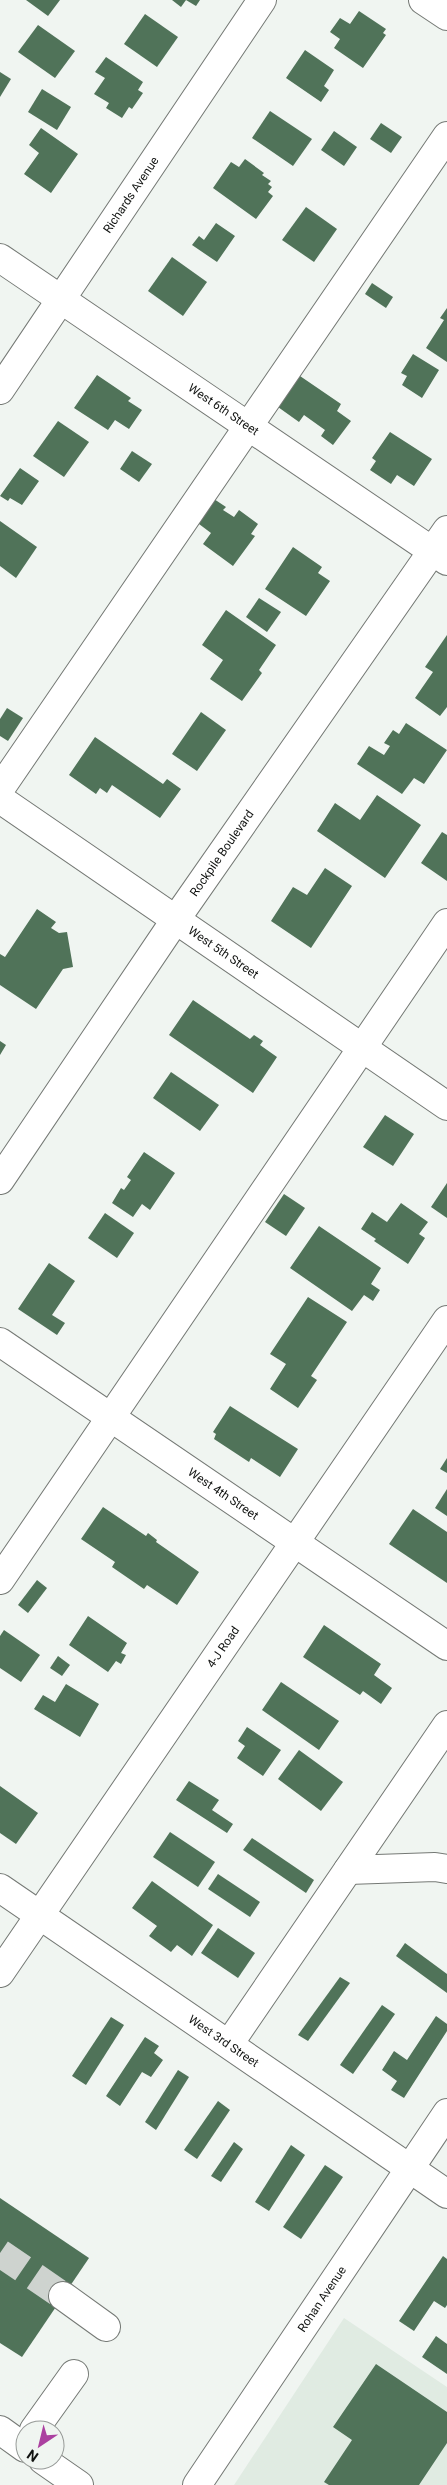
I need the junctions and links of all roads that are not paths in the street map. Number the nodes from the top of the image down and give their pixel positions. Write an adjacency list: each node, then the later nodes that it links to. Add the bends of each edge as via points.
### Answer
1 (262, 0): 6 (street, Richards Avenue)
2 (424, 0): 3 (street)
3 (447, 16)
4 (447, 136): 8 (street)
5 (0, 258): 6 (street, West 6th Street)
6 (61, 300): 7 (street, Richards Avenue); 8 (street, West 6th Street)
7 (0, 390)
8 (250, 427): 9 (street, West 6th Street); 10 (street)
9 (442, 547): 12 (street, Rockpile Boulevard)
10 (0, 789)
11 (0, 799): 12 (street, West 5th Street)
12 (176, 919): 14 (street, West 5th Street); 16 (street, Rockpile Boulevard)
13 (447, 923): 14 (street)
14 (363, 1048): 15 (street, West 5th Street); 19 (street)
15 (447, 1106)
16 (0, 1180)
17 (447, 1320): 20 (street, 4-J Road)
18 (0, 1342): 19 (street, West 4th Street)
19 (112, 1418): 20 (street, West 4th Street); 21 (street)
20 (293, 1543): 22 (street, West 4th Street); 27 (street, 4-J Road)
21 (0, 1580)
22 (447, 1646)
23 (447, 1725): 25 (street)
24 (447, 1869): 25 (street)
25 (348, 1870): 29 (street)
26 (0, 1888): 27 (street, West 3rd Street)
27 (40, 1916): 28 (street, 4-J Road); 29 (street, West 3rd Street)
28 (0, 1973)
29 (229, 2044): 31 (street, West 3rd Street)
30 (447, 2113): 31 (street, Rohan Avenue)
31 (409, 2169): 32 (street, West 3rd Street); 41 (street, Rohan Avenue)
32 (447, 2194)
33 (63, 2296): 34 (street)
34 (106, 2327)
35 (74, 2374): 36 (street)
36 (45, 2420)
37 (0, 2430): 38 (street)
38 (15, 2438)
39 (61, 2470): 40 (street)
40 (79, 2485)
41 (197, 2485)

